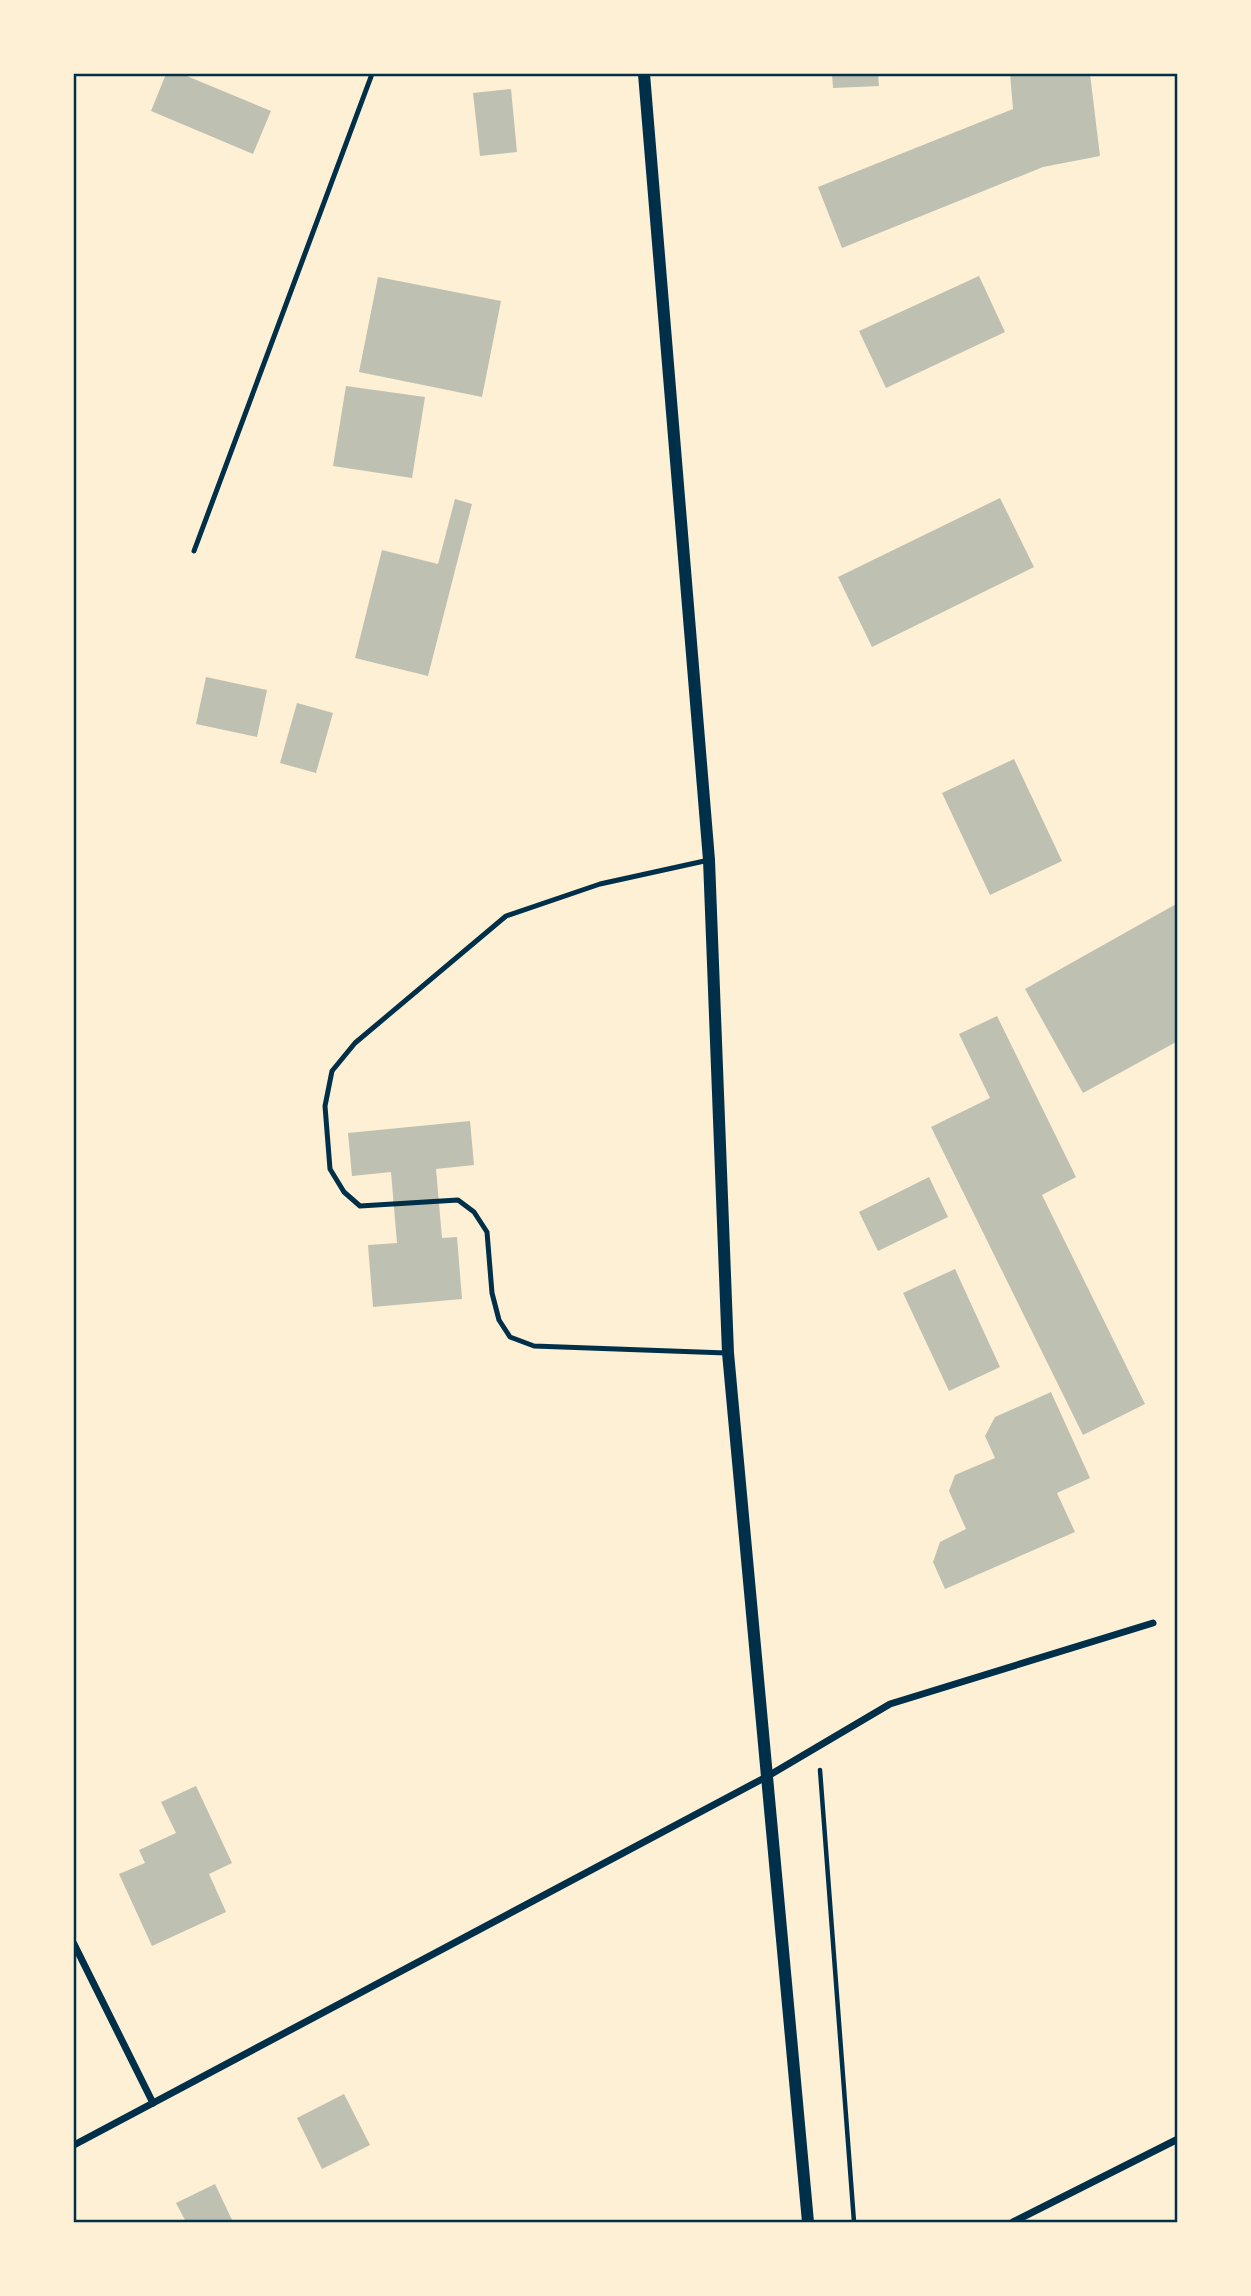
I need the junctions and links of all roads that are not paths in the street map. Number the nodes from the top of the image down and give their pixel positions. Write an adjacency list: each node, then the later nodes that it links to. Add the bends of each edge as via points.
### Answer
1 (372, 74): 3 (lane)
2 (644, 74): 4 (street)
3 (194, 551)
4 (709, 860): 5 (street); 5 (lane, via 600,884 506,916 355,1043 332,1071 325,1106 330,1169 344,1192 360,1206 458,1200 474,1212 487,1232 492,1293 499,1320 510,1337 534,1346)
5 (728, 1353): 7 (street)
6 (1153, 1623): 7 (street, via 890,1704)
7 (768, 1776): 9 (street); 13 (street)
8 (74, 1944): 9 (street)
9 (153, 2103): 11 (street)
10 (1178, 2139): 12 (street)
11 (74, 2145)
12 (1022, 2220): 14 (street)
13 (808, 2222)
14 (1013, 2222)

